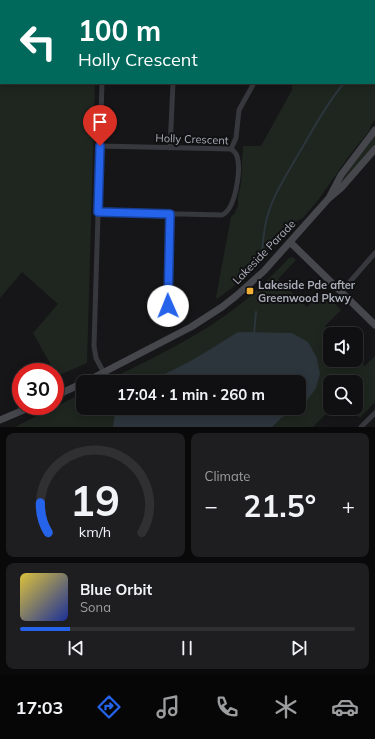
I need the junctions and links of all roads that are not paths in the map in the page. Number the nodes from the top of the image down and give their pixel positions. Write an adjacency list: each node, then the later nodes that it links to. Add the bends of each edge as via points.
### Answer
1 (102, 84): 5 (street)
2 (174, 84): 6 (street)
3 (253, 84): 7 (street, via 239,110 236,138)
4 (375, 130): 9 (street, Lakeside Parade, via 341,175)
5 (100, 146): 6 (street, Holly Crescent); 10 (street)
6 (170, 148): 7 (street, Holly Crescent)
7 (231, 149): 11 (street, Holly Crescent, via 238,157 238,179 228,211 219,215)
8 (375, 149): 9 (street, Lakeside Parade)
9 (329, 198): 12 (street, Lakeside Parade)
10 (98, 212): 11 (street, Holly Crescent); 17 (street, via 94,349)
11 (170, 214): 15 (street, via 168,300)
12 (290, 242): 14 (street); 17 (street, Lakeside Parade, via 255,279 222,307)
13 (375, 254): 14 (street)
14 (341, 292): 16 (street)
15 (171, 312)
16 (375, 325)
17 (104, 373): 18 (street, Lakeside Parade)
18 (100, 375)
19 (76, 386): 20 (street, Lakeside Parade)
20 (64, 392)
21 (375, 413): 23 (street)
22 (12, 415): 24 (street)
23 (370, 418): 25 (street); 26 (street)
24 (0, 420)
25 (375, 423)
26 (361, 427)

